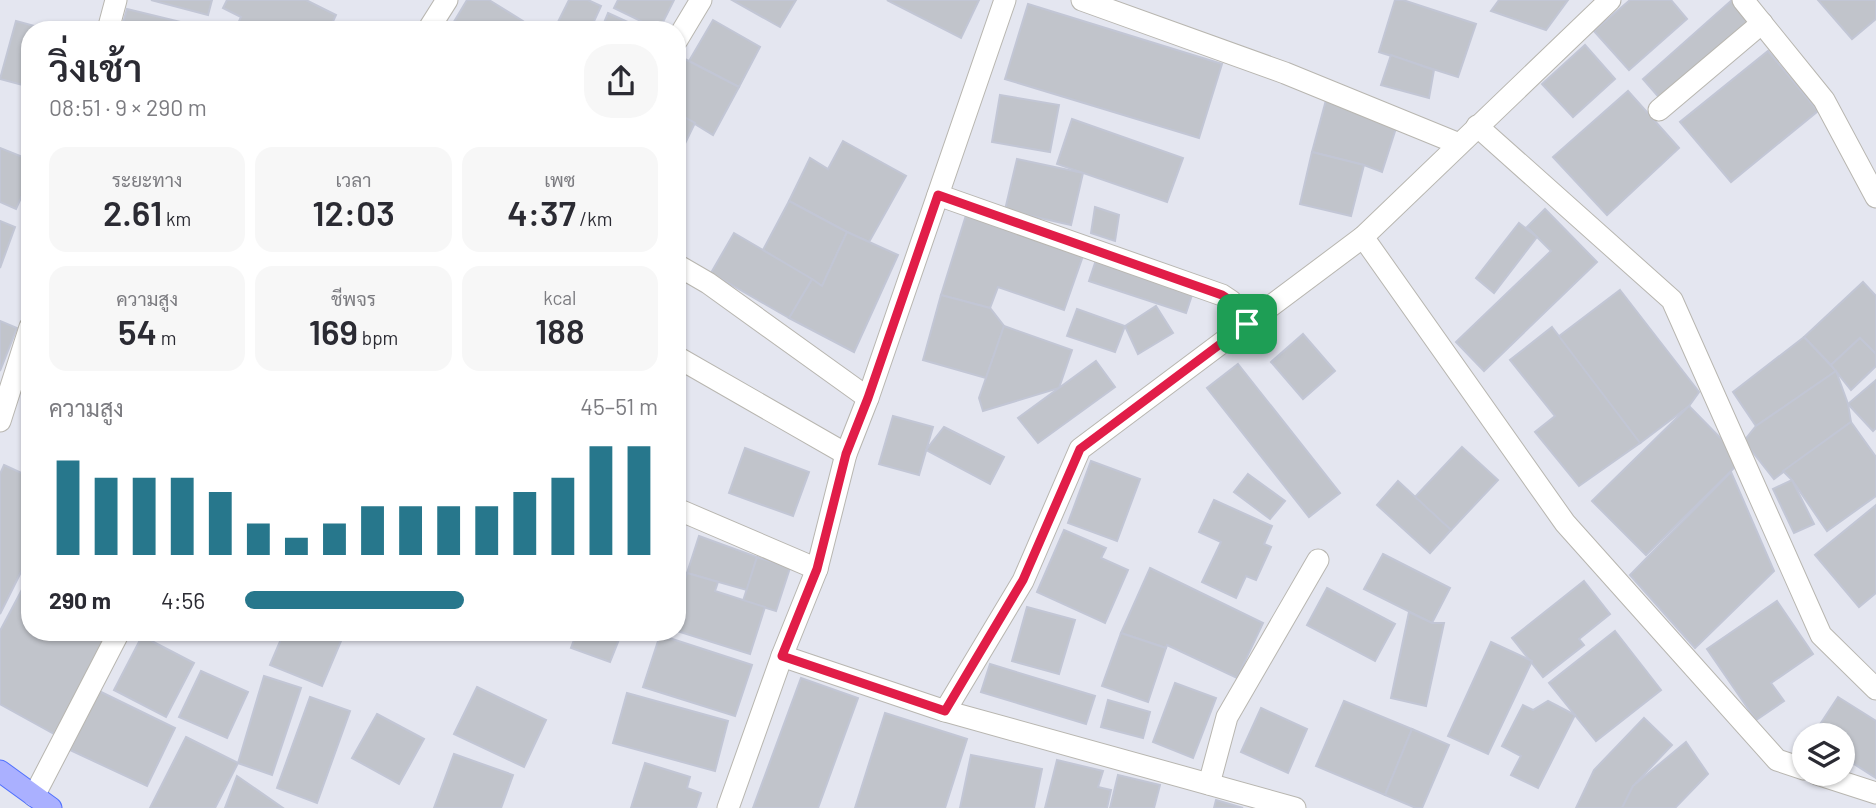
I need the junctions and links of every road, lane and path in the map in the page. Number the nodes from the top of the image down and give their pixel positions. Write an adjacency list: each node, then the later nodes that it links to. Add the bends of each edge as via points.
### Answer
1 (116, 0): 8 (street)
2 (447, 0): 9 (street)
3 (701, 0): 11 (street)
4 (1005, 0): 15 (street)
5 (1082, 0): 14 (street, via 1284,73)
6 (1610, 0): 13 (street)
7 (1743, 0): 10 (street)
8 (110, 21)
9 (434, 21)
10 (1762, 23): 12 (street); 16 (street, via 1824,100)
11 (686, 25)
12 (1659, 110)
13 (1477, 126): 14 (street); 30 (street, via 1672,300 1821,635)
14 (1459, 144): 17 (street)
15 (938, 195): 19 (street, via 1222,295); 22 (street)
16 (1876, 197)
17 (1363, 237): 19 (street); 32 (street, via 1565,523 1777,760)
18 (686, 270): 22 (street)
19 (1247, 324): 31 (street, via 1080,449 1023,580)
20 (21, 355): 23 (street)
21 (686, 362): 24 (street)
22 (868, 398): 24 (street)
23 (0, 421)
24 (846, 454): 27 (street)
25 (686, 513): 27 (street)
26 (1318, 560): 34 (street, via 1227,717)
27 (817, 569): 29 (street)
28 (115, 641): 37 (street)
29 (782, 656): 31 (street); 38 (street)
30 (1876, 689)
31 (945, 711): 34 (street)
32 (1792, 765)
33 (0, 771): 37 (main road)
34 (1209, 784): 39 (street)
35 (1854, 786): 36 (street)
36 (1876, 793)
37 (43, 802)
38 (727, 808)
39 (1295, 808)

